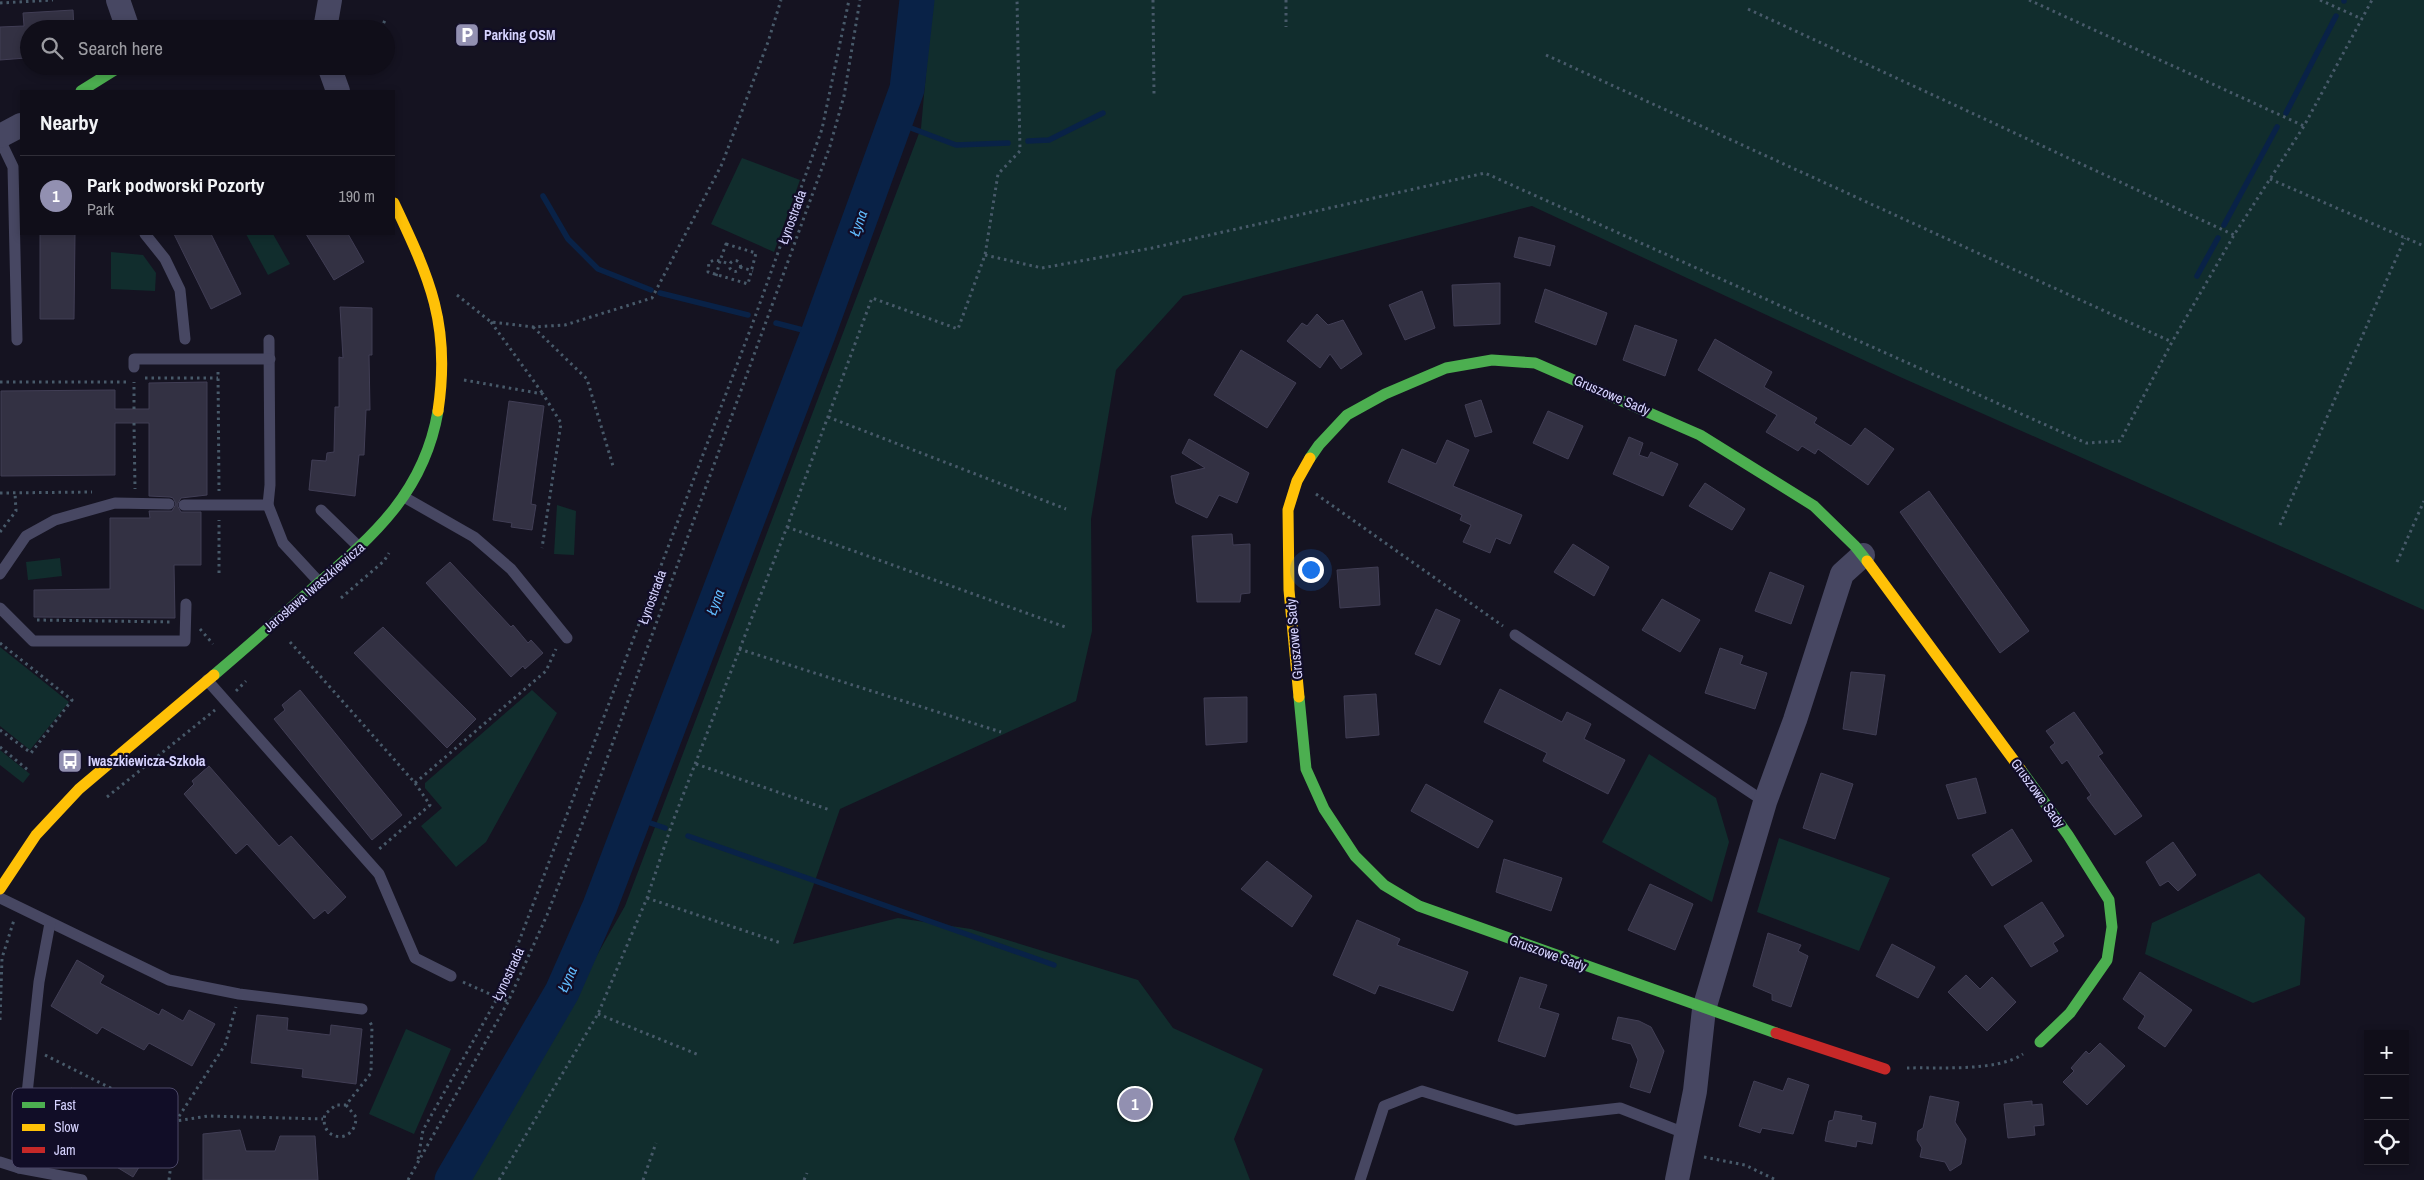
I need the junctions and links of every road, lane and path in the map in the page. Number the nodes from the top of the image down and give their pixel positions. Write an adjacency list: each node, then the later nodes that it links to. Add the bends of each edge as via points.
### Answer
1 (52, 0): 13 (path)
2 (118, 0): 15 (street)
3 (330, 0): 16 (street)
4 (781, 0): 45 (path, via 722,164 652,298 565,324)
5 (849, 0): 116 (path, via 822,129)
6 (860, 0): 117 (path, Łynostrada, via 844,96 826,155 601,775 547,915)
7 (1017, 0): 35 (path, via 1020,151 998,174)
8 (1153, 0): 24 (path)
9 (1286, 0): 18 (path)
10 (2029, 0): 26 (path)
11 (2320, 0): 17 (path)
12 (2372, 0): 17 (path)
13 (0, 3)
14 (1748, 9): 32 (path)
15 (125, 20)
16 (327, 20)
17 (2362, 20): 26 (path)
18 (1286, 27)
19 (1546, 55): 49 (path)
20 (107, 75): 22 (street)
21 (332, 75): 23 (street)
22 (83, 90)
23 (338, 90)
24 (1154, 94)
25 (20, 126): 27 (street)
26 (2304, 126): 29 (path)
27 (0, 136)
28 (0, 140): 47 (lane, via 13,167)
29 (2270, 179): 32 (path); 33 (path)
30 (395, 205): 67 (street, Jarosława Iwaszkiewicza, via 425,267 438,309 442,351 442,383 430,441 419,472)
31 (146, 235): 46 (lane, via 166,259 180,290)
32 (2234, 235): 49 (path)
33 (2405, 238): 34 (path); 75 (path)
34 (2424, 246)
35 (985, 255): 49 (path, via 1042,268 1152,248 1485,173 2086,443 2120,441); 58 (path, via 958,329 872,298)
36 (720, 261): 37 (path); 40 (path, via 726,244 754,251 757,256); 41 (path); 41 (path, via 709,262 708,272)
37 (730, 264): 38 (path, via 735,260); 39 (path)
38 (740, 267): 39 (path); 40 (path)
39 (733, 271): 42 (path)
40 (752, 271): 42 (path, via 748,284)
41 (716, 276): 42 (path)
42 (730, 280)
43 (454, 292): 44 (path)
44 (490, 322): 45 (path); 56 (path)
45 (533, 327): 60 (path, via 587,379)
46 (185, 339)
47 (17, 340)
48 (270, 340): 50 (lane)
49 (2172, 342)
50 (270, 359): 52 (lane, via 134,359); 71 (lane)
51 (218, 369): 53 (path)
52 (134, 376): 53 (path); 55 (path); 57 (path)
53 (218, 378): 66 (path)
54 (464, 380): 56 (path)
55 (0, 382)
56 (543, 394): 79 (path, via 561,424)
57 (134, 409)
58 (828, 417): 72 (path); 76 (path)
59 (134, 424): 64 (path, via 135,492)
60 (613, 466)
61 (1298, 481): 80 (street, Gruszowe Sady, via 1318,445 1347,415 1385,394 1446,368 1492,360 1535,363 1700,434 1814,506); 90 (path); 119 (street, Gruszowe Sady, via 1288,510 1287,542 1306,769 1324,809 1355,856 1384,885 1419,906)
62 (0, 492): 65 (path)
63 (95, 492): 65 (path)
64 (142, 492)
65 (15, 493): 77 (path, via 16,511)
66 (219, 495)
67 (404, 497): 78 (street, Jarosława Iwaszkiewicza); 91 (lane, via 474,537 511,569)
68 (2424, 502): 81 (path)
69 (169, 504): 83 (lane, via 115,503 55,520 26,536)
70 (184, 504): 71 (lane)
71 (268, 505): 84 (lane, via 283,543)
72 (1066, 509)
73 (321, 510): 78 (lane)
74 (219, 518): 82 (path)
75 (2280, 525)
76 (787, 527): 89 (path); 95 (path)
77 (0, 532)
78 (360, 548): 84 (street, Jarosława Iwaszkiewicza)
79 (542, 548)
80 (1863, 555): 105 (street, via 1842,574 1795,720); 122 (street, Gruszowe Sady, via 2068,835 2109,900 2112,927 2107,960 2070,1013)
81 (2398, 562)
82 (219, 573)
83 (0, 574)
84 (320, 583): 96 (street, Jarosława Iwaszkiewicza)
85 (186, 604): 88 (lane)
86 (0, 608): 88 (lane, via 33,641 185,641)
87 (37, 620): 88 (path)
88 (186, 622)
89 (1068, 628)
90 (1516, 635): 105 (lane)
91 (567, 638)
92 (290, 642): 103 (path)
93 (0, 643): 98 (path, via 72,700 31,753)
94 (557, 646): 103 (path, via 546,670)
95 (739, 649): 99 (path); 101 (path)
96 (207, 680): 107 (lane); 108 (street, Jarosława Iwaszkiewicza, via 76,790 42,824 15,860)
97 (218, 708): 104 (path)
98 (0, 730)
99 (1001, 732)
100 (0, 747): 102 (path)
101 (696, 764): 106 (path); 110 (path)
102 (28, 770)
103 (414, 783): 107 (path, via 430,805)
104 (100, 802)
105 (1764, 802): 119 (street)
106 (830, 810)
107 (366, 860): 114 (lane, via 379,874 415,958)
108 (0, 889)
109 (0, 898): 111 (lane)
110 (647, 898): 113 (path); 120 (path)
111 (17, 908): 112 (lane); 121 (path, via 2,958)
112 (50, 923): 115 (lane, via 169,980); 123 (lane)
113 (781, 943)
114 (451, 976): 116 (path)
115 (239, 994): 118 (lane); 129 (path, via 225,1045)
116 (498, 997): 117 (path); 135 (path, via 423,1130)
117 (508, 1002): 135 (path, Łynostrada)
118 (362, 1009): 128 (path, via 372,1026 371,1073)
119 (1704, 1009): 125 (street, Gruszowe Sady); 133 (street, via 1695,1092)
120 (598, 1014): 124 (path); 141 (path)
121 (0, 1020)
122 (2040, 1042): 125 (path, via 2014,1060 1978,1067)
123 (31, 1048): 126 (lane); 127 (path)
124 (699, 1055)
125 (1885, 1069)
126 (27, 1088)
127 (109, 1088)
128 (346, 1106): 130 (path, via 331,1106); 130 (path, via 354,1112 356,1123 346,1136 330,1134)
129 (178, 1119)
130 (323, 1119): 131 (path, via 208,1116)
131 (178, 1122)
132 (656, 1143): 142 (path)
133 (1685, 1144): 144 (lane, via 1620,1108 1516,1120 1422,1092 1384,1106); 145 (street); 146 (path, via 1745,1165)
134 (0, 1162): 136 (lane)
135 (418, 1162): 140 (path, Łynostrada)
136 (12, 1166)
137 (19, 1168): 139 (lane)
138 (808, 1172): 143 (path)
139 (82, 1180)
140 (408, 1180)
141 (499, 1180)
142 (643, 1180)
143 (804, 1180)
144 (1360, 1180)
145 (1677, 1180)
146 (1776, 1180)

